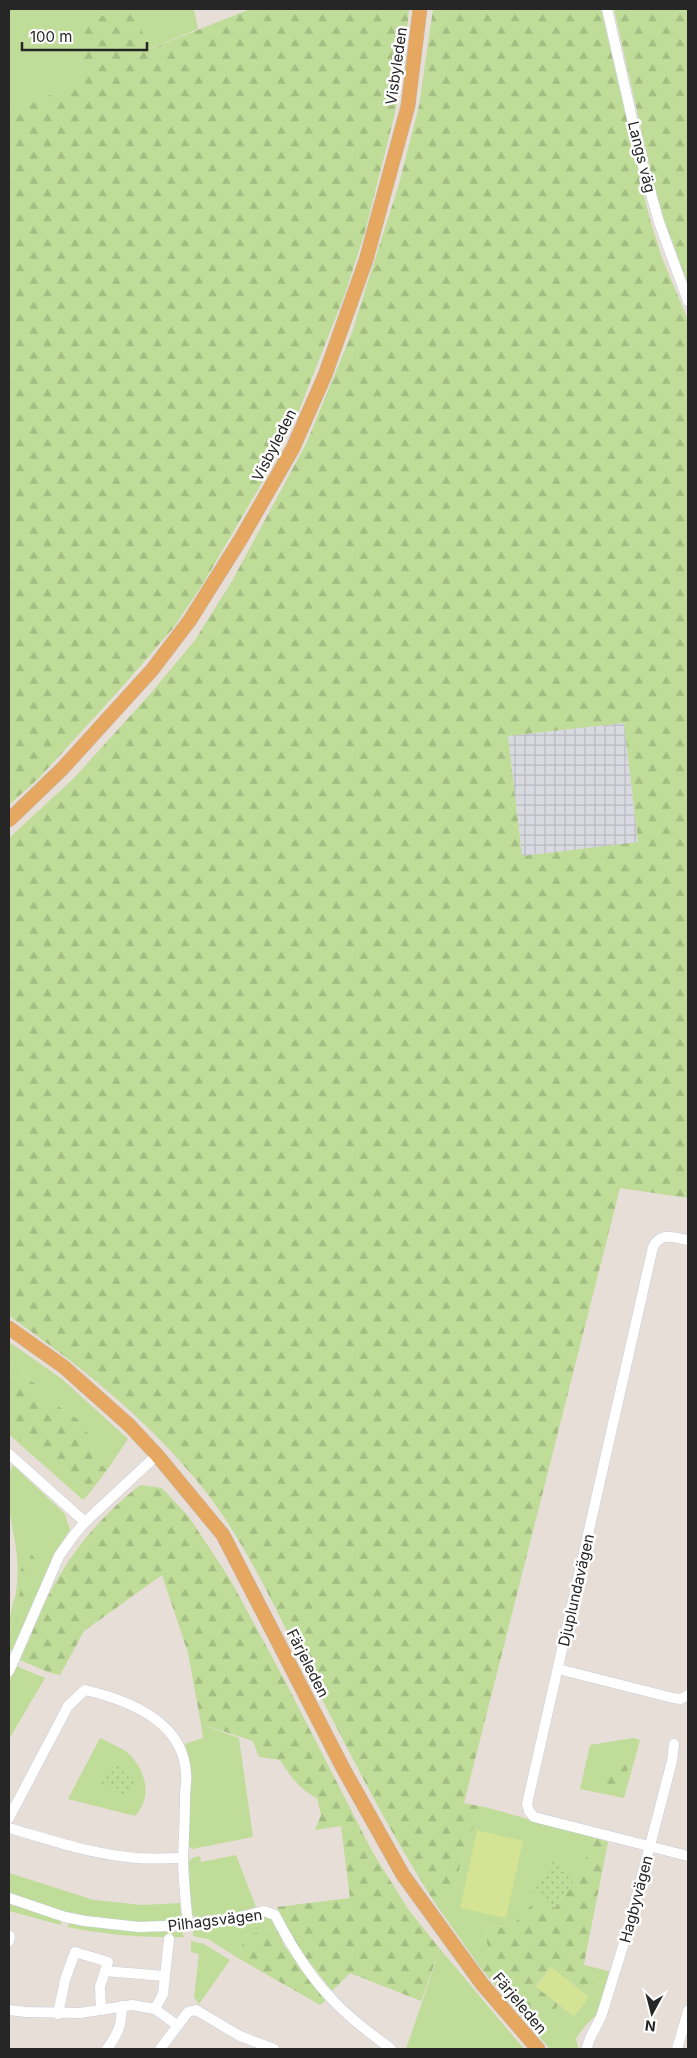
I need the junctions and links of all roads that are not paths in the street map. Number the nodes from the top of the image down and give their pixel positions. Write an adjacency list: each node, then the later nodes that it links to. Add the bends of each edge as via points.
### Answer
1 (420, 9): 4 (main road, Visbyleden, via 408,106 366,260 325,375 293,448 195,612 152,670 62,769)
2 (607, 9): 3 (street, Langs väg, via 642,162 659,222)
3 (688, 301)
4 (9, 820)
5 (688, 1240): 11 (street, Djuplundavägen, via 662,1236 652,1247)
6 (9, 1328): 8 (main road, Färjeleden, via 64,1367 129,1425)
7 (9, 1454): 9 (street)
8 (157, 1455): 9 (street); 35 (main road, Färjeleden, via 223,1535 344,1770 404,1875 482,1984)
9 (85, 1522): 10 (street, via 59,1556)
10 (10, 1664)
11 (558, 1670): 12 (street, via 673,1698 681,1699); 16 (street, Djuplundavägen, via 527,1804 529,1811 534,1817)
12 (688, 1695)
13 (674, 1744): 16 (street, Hagbyvägen)
14 (9, 1818): 18 (street, via 68,1706 85,1690 138,1707 160,1722 183,1754 186,1773)
15 (9, 1828): 18 (street, via 84,1850 137,1858)
16 (650, 1846): 17 (street, Djuplundavägen); 36 (street, Hagbyvägen, via 614,1979 598,2026 587,2041)
17 (688, 1856)
18 (183, 1858): 20 (street)
19 (9, 1898): 20 (street, Pilhagsvägen, via 85,1921 139,1927)
20 (188, 1925): 34 (street, Pilhagsvägen, via 225,1921 264,1911 275,1915 289,1943 329,1997)
21 (169, 1939): 23 (street, Pilhagsvägen)
22 (105, 1971): 23 (street); 27 (street, via 100,1987); 29 (street, via 108,1962 75,1952)
23 (164, 1976): 25 (street, Pilhagsvägen, via 163,1994)
24 (122, 2006): 25 (street); 27 (street); 31 (street, via 119,2032)
25 (156, 2009): 30 (street)
26 (9, 2010): 29 (street)
27 (101, 2010): 29 (street)
28 (688, 2010): 37 (street)
29 (58, 2014)
30 (177, 2025): 32 (street); 33 (street, via 188,2012 198,2010 240,2036)
31 (107, 2049)
32 (160, 2049)
33 (274, 2049)
34 (391, 2049)
35 (538, 2049)
36 (587, 2049)
37 (678, 2049)

